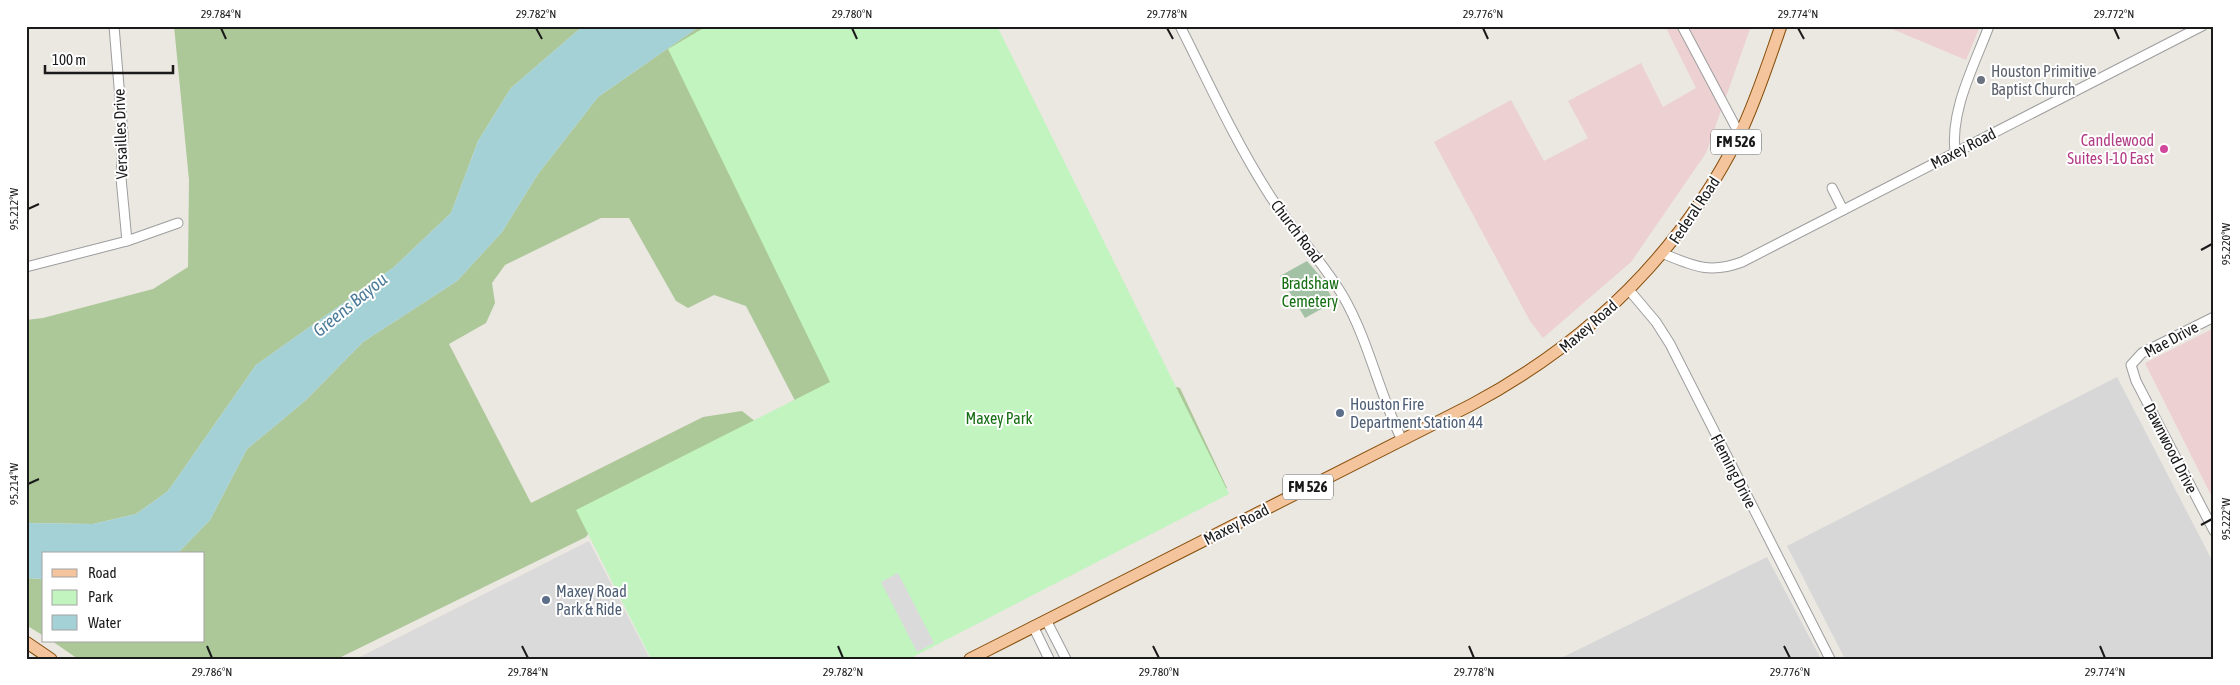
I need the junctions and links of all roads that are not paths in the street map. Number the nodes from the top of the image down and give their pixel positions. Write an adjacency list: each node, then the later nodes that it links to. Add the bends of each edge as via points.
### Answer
1 (114, 26): 12 (street, Versailles Drive)
2 (1180, 26): 18 (street, Church Road, via 1272,199 1343,297)
3 (1682, 26): 7 (street)
4 (1781, 26): 7 (main road, Federal Road / FM 526)
5 (1988, 26): 8 (street, via 1956,116)
6 (2202, 26): 8 (street, Maxey Road)
7 (1740, 134): 13 (main road, Federal Road / FM 526, via 1712,185)
8 (1954, 153): 10 (street, Maxey Road)
9 (1832, 188): 10 (street)
10 (1843, 210): 13 (street, Maxey Road, via 1731,266 1705,268)
11 (178, 223): 12 (street)
12 (126, 241): 14 (street)
13 (1664, 254): 15 (main road, Maxey Road / FM 526)
14 (26, 267)
15 (1629, 290): 18 (main road, Maxey Road / FM 526, via 1563,348 1522,377); 27 (street, Fleming Drive, via 1670,344)
16 (2214, 317): 17 (street, Mae Drive, via 2142,353)
17 (2130, 365): 19 (street, Dawnwood Drive)
18 (1402, 440): 20 (main road, Maxey Road / FM 526)
19 (2214, 531)
20 (1046, 620): 21 (main road, Maxey Road / FM 526); 26 (street)
21 (1033, 626): 24 (main road, Maxey Road / FM 526); 25 (street)
22 (26, 642): 23 (main road)
23 (48, 658)
24 (970, 659)
25 (1049, 659)
26 (1066, 659)
27 (1830, 659)

